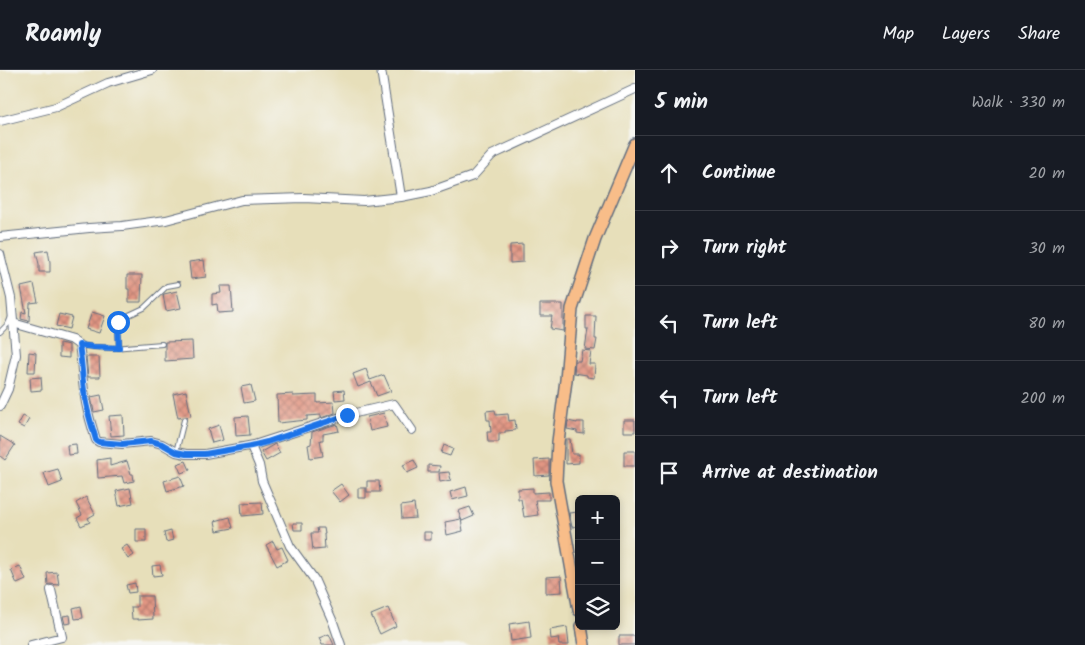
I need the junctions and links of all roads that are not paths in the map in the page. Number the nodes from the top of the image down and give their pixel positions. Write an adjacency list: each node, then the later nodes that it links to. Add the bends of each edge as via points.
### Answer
1 (152, 70): 4 (street, via 108,83 56,107)
2 (381, 70): 6 (street)
3 (635, 89): 6 (street, via 492,155 473,176 431,191)
4 (0, 121)
5 (635, 144): 20 (main road, via 595,239 572,309 556,481)
6 (401, 197): 7 (street, via 364,201 304,198 242,200 166,220)
7 (0, 237)
8 (0, 254): 10 (street)
9 (178, 284): 14 (lane, via 167,286 144,308 118,322)
10 (13, 319): 11 (lane); 13 (street); 15 (street, via 16,355 8,389)
11 (0, 332)
12 (162, 344): 14 (lane)
13 (79, 345): 14 (lane); 19 (street, via 84,396 96,440 108,444 151,441)
14 (119, 348)
15 (0, 406)
16 (184, 420): 19 (lane)
17 (412, 430): 18 (street, via 394,404 347,415)
18 (251, 446): 19 (street, via 205,454); 24 (street, via 290,546 314,579)
19 (176, 452)
20 (575, 588)
21 (51, 590): 23 (street, via 62,637)
22 (582, 630): 25 (main road)
23 (31, 645)
24 (341, 645)
25 (584, 645)

